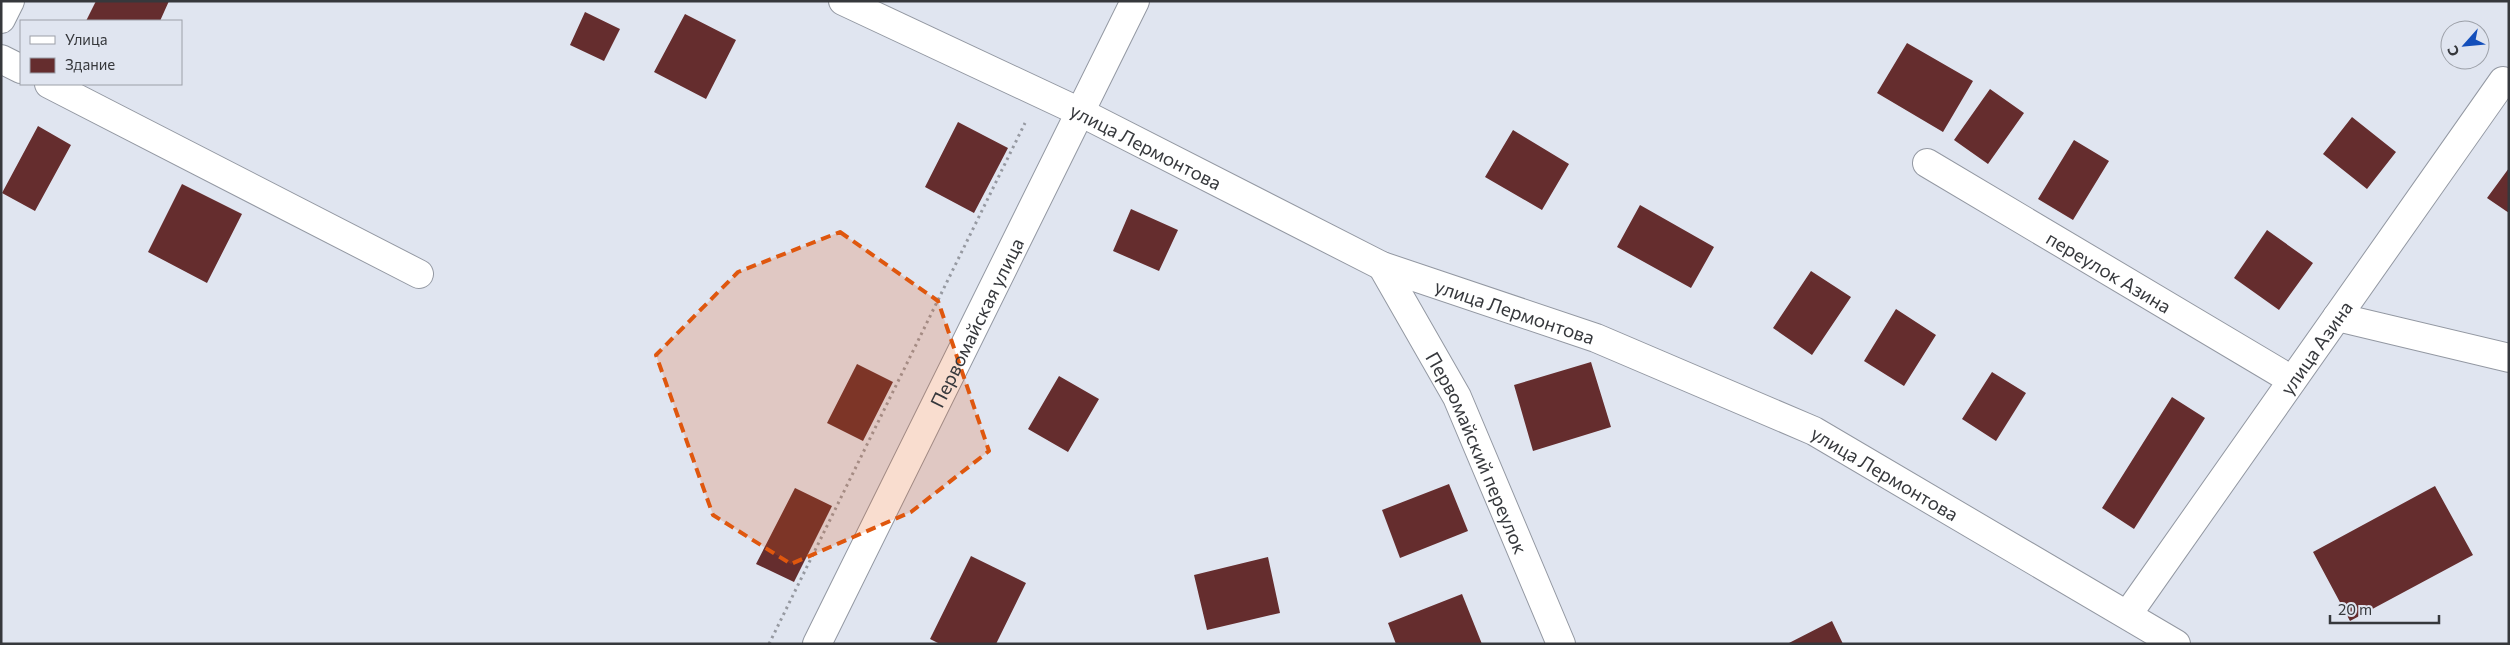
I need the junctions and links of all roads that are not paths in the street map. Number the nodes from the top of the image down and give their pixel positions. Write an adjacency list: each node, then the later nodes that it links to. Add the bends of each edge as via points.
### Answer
1 (10, 1): 4 (street)
2 (843, 1): 9 (street, улица Лермонтова)
3 (1136, 1): 9 (street, Первомайская улица)
4 (1, 19)
5 (1, 59): 6 (street)
6 (20, 68)
7 (2503, 81): 13 (street, улица Азина)
8 (52, 85): 12 (street)
9 (1080, 112): 11 (street, улица Лермонтова); 17 (street, Первомайская улица)
10 (1926, 163): 15 (street, переулок Азина)
11 (1382, 266): 16 (street, улица Лермонтова, via 1596,338 1814,431); 18 (street, Первомайский переулок, via 1457,397)
12 (419, 274)
13 (2337, 317): 14 (street); 15 (street, улица Азина)
14 (2509, 358)
15 (2292, 380): 16 (street, улица Азина)
16 (2128, 614): 19 (street, улица Лермонтова)
17 (817, 644)
18 (1561, 644)
19 (2176, 644)

